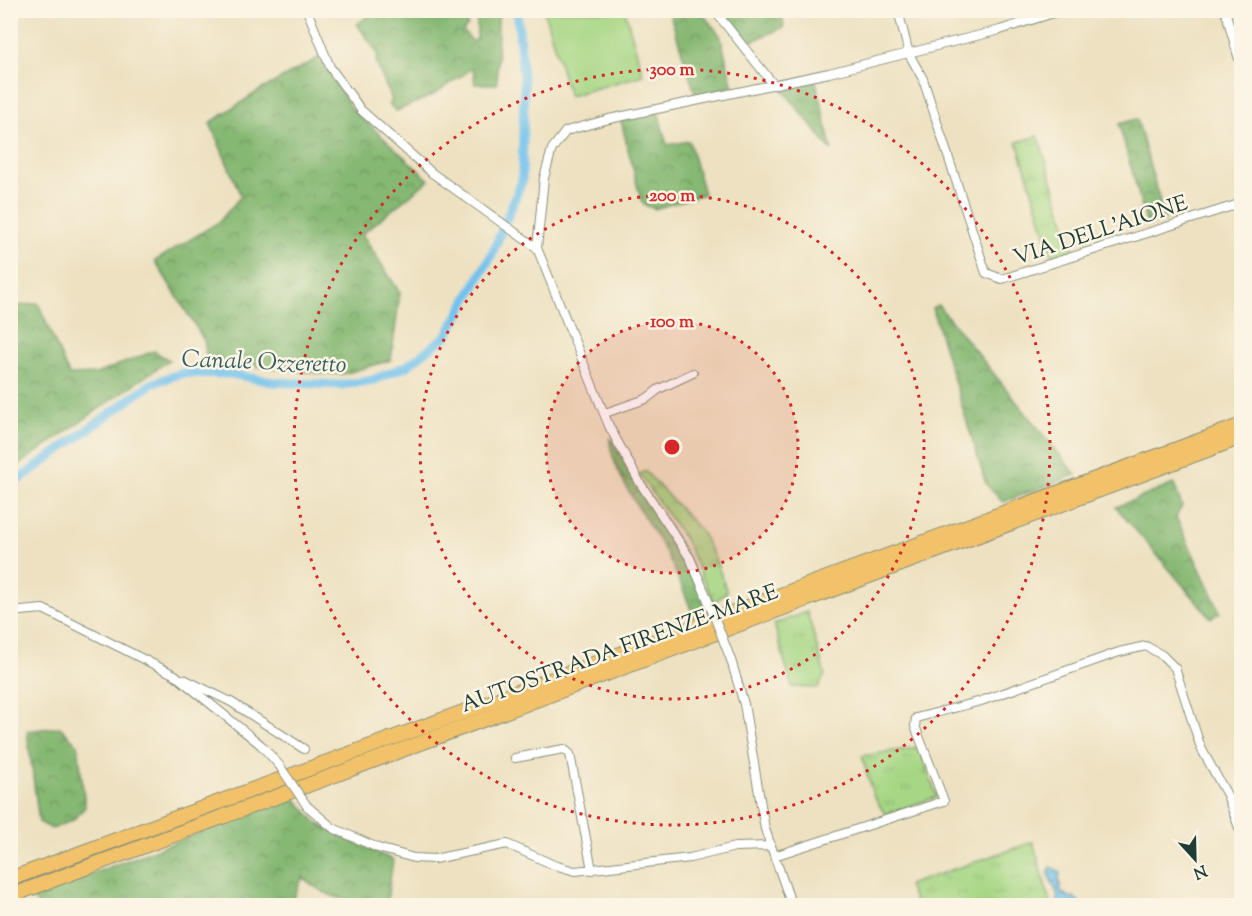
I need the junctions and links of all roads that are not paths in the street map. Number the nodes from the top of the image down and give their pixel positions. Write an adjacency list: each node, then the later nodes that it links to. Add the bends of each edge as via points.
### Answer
1 (307, 10): 10 (street, via 330,67 361,110 432,173)
2 (714, 10): 8 (street)
3 (898, 10): 6 (street)
4 (1063, 10): 6 (street)
5 (1225, 10): 7 (street)
6 (909, 54): 8 (street); 9 (street, VIA DELL'AIONE, via 923,79 986,273 1002,279)
7 (1242, 70)
8 (774, 85): 10 (street, via 566,131 548,157)
9 (1242, 203)
10 (537, 248): 12 (street)
11 (693, 373): 12 (street, via 659,388 646,399)
12 (605, 413): 20 (street, bridge, via 640,483 690,558 731,660 744,704)
13 (1242, 425): 23 (highway, AUTOSTRADA FIRENZE-MARE)
14 (1242, 437): 24 (highway, AUTOSTRADA FIRENZE-MARE)
15 (10, 612): 16 (street, via 43,609)
16 (175, 675): 17 (street, via 231,702); 22 (street, bridge, via 261,745 307,806 333,828 378,848 414,858 507,844 554,866)
17 (304, 749)
18 (515, 758): 22 (street, via 564,749 570,754)
19 (1242, 836): 21 (street, via 1227,795 1201,748 1175,668 1146,646 916,718 915,726 944,801)
20 (771, 846): 21 (street); 22 (street, via 735,847 690,858)
21 (774, 856): 25 (street)
22 (592, 870)
23 (10, 879)
24 (10, 896)
25 (792, 906)

